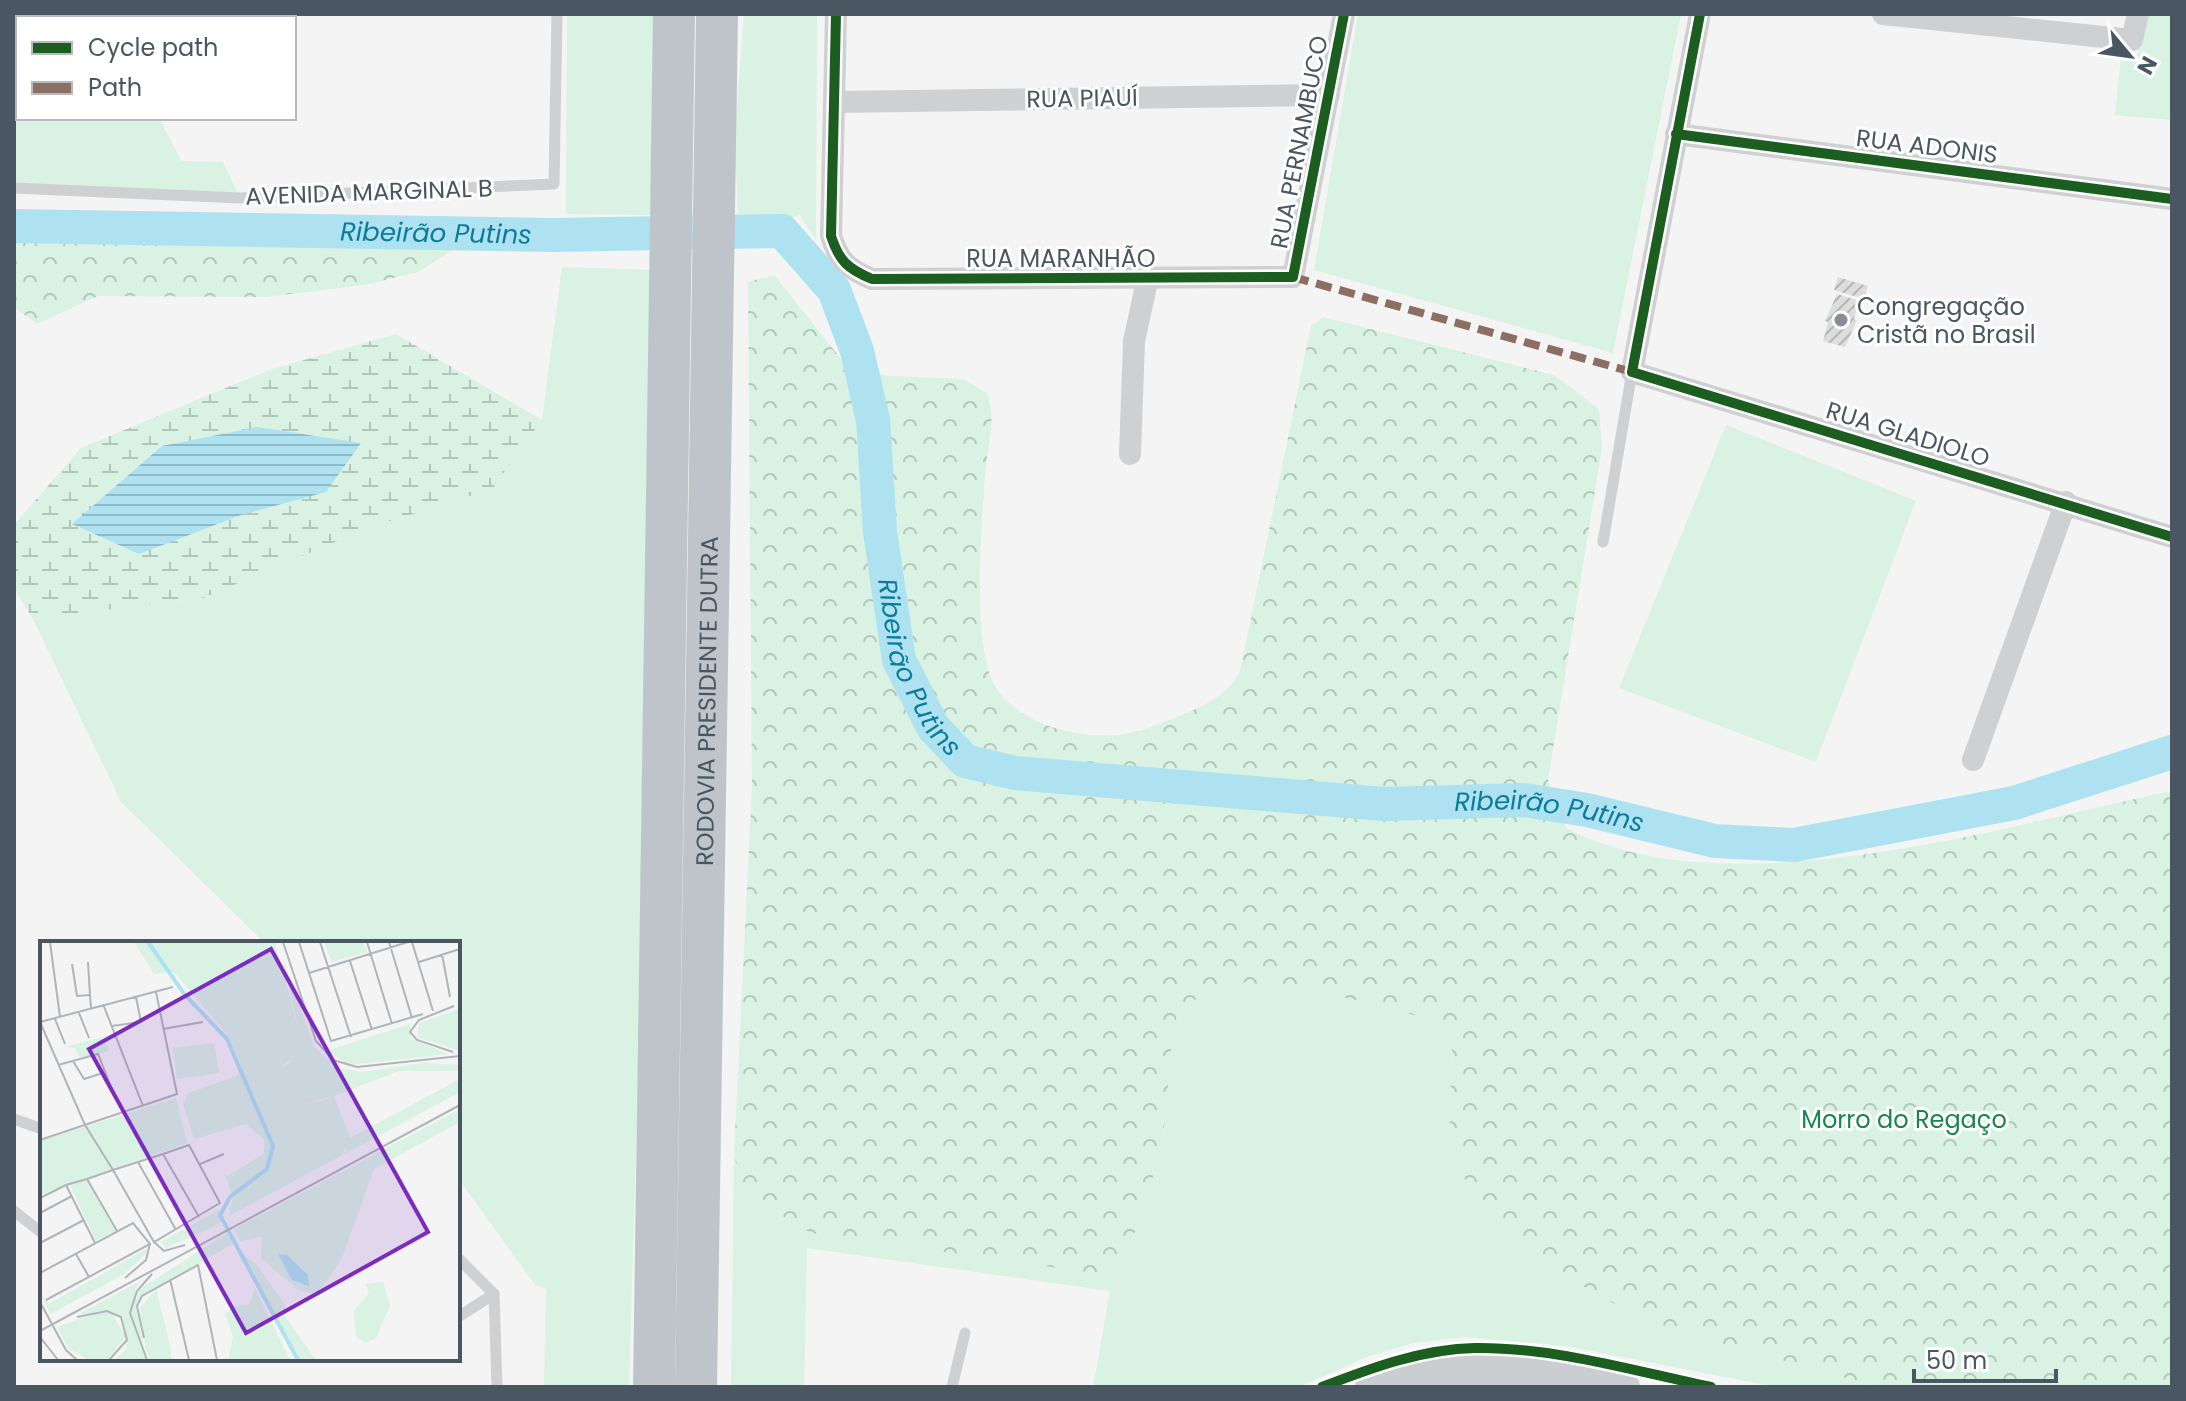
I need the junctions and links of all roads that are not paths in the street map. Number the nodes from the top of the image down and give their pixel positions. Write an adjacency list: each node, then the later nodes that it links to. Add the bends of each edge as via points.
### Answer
1 (557, 14): 13 (lane, AVENIDA MARGINAL B, via 554,184 240,198)
2 (674, 14): 32 (highway, RODOVIA PRESIDENTE DUTRA)
3 (717, 14): 33 (highway, RODOVIA PRESIDENTE DUTRA)
4 (836, 14): 11 (street)
5 (1344, 14): 10 (street, RUA PERNAMBUCO)
6 (1700, 14): 12 (street)
7 (1883, 14): 9 (street)
8 (2138, 14): 9 (street, via 2132,40)
9 (1997, 21)
10 (1329, 95): 11 (street, RUA PIAUÍ); 16 (street, RUA PERNAMBUCO)
11 (835, 102): 15 (street, RUA MARANHÃO, via 831,236 837,256 849,269 872,279)
12 (1676, 134): 14 (street, RUA ADONIS); 17 (street)
13 (14, 188)
14 (2172, 199)
15 (1148, 277): 16 (street, RUA MARANHÃO); 18 (street, via 1134,341)
16 (1293, 277)
17 (1632, 372): 19 (street, RUA GLADIOLO); 21 (lane)
18 (1130, 454)
19 (2066, 502): 20 (street, RUA GLADIOLO); 22 (street)
20 (2172, 537)
21 (1603, 542)
22 (1973, 760)
23 (14, 1119): 24 (lane)
24 (40, 1128)
25 (14, 1211): 26 (lane)
26 (40, 1231)
27 (460, 1260): 28 (lane)
28 (494, 1294): 29 (lane); 31 (lane)
29 (460, 1316)
30 (965, 1333): 34 (lane)
31 (497, 1387)
32 (654, 1387)
33 (696, 1387)
34 (952, 1387)
35 (1373, 1387): 36 (main road, via 1438,1370 1493,1366)
36 (1622, 1387)

